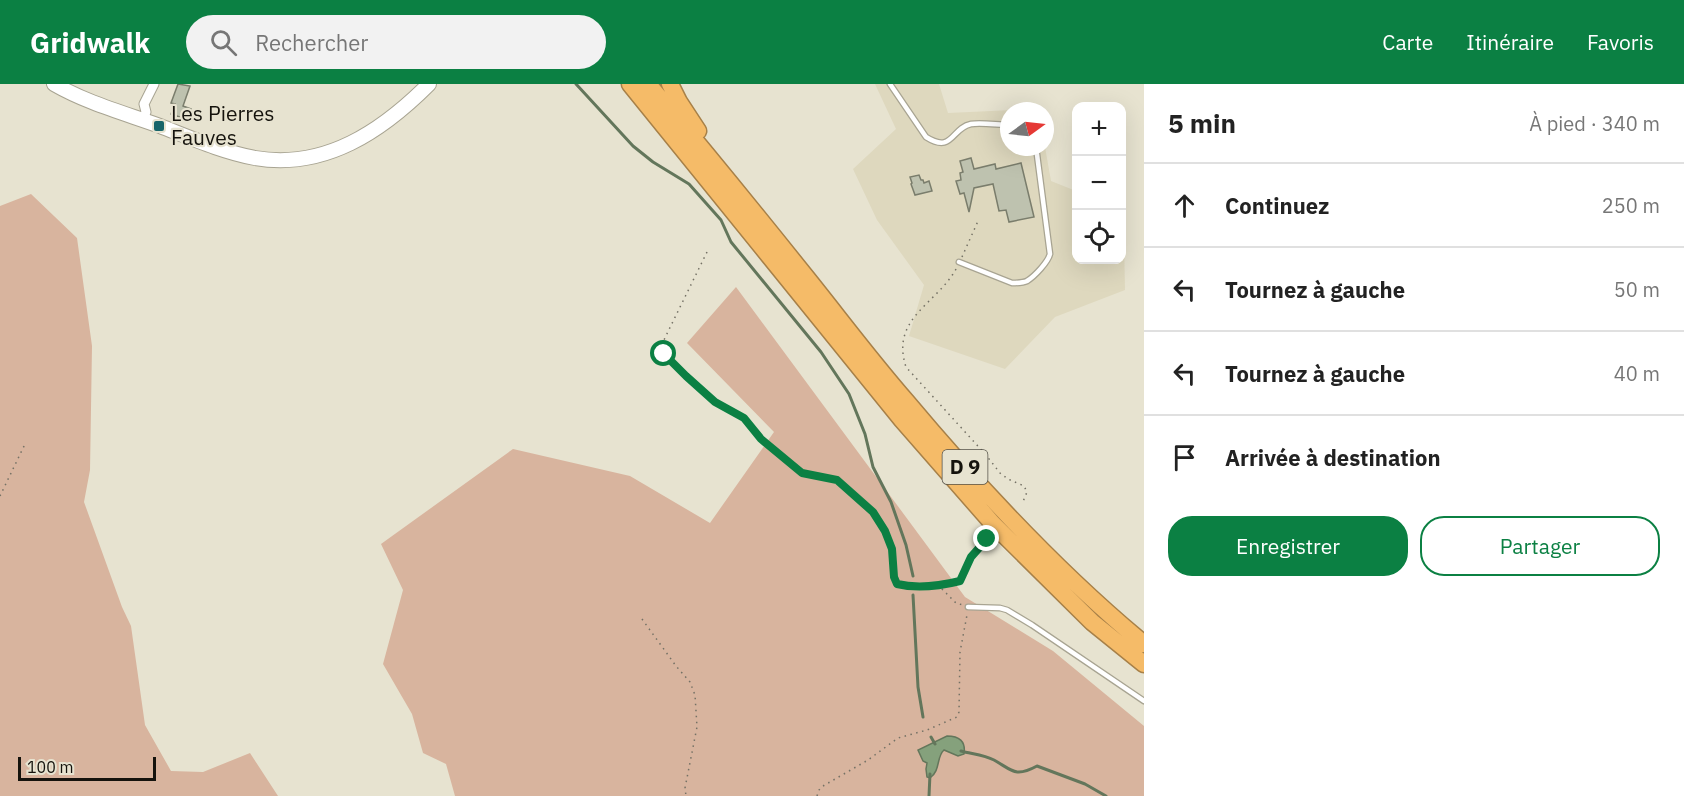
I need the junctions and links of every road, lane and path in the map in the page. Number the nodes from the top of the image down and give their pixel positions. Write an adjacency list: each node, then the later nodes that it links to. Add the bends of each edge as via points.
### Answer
1 (54, 84): 9 (street)
2 (154, 84): 9 (street, via 144,104 146,112)
3 (619, 84): 13 (highway)
4 (630, 84): 13 (highway, D 9)
5 (648, 84): 16 (highway, D 9)
6 (670, 84): 16 (highway, via 708,146)
7 (890, 84): 10 (lane, via 926,137 934,142 948,142 970,124)
8 (429, 85): 9 (street, via 360,139 296,159 242,155)
9 (137, 118)
10 (1000, 125)
11 (1037, 156): 15 (lane, via 1049,261 1020,283)
12 (978, 221): 15 (path)
13 (747, 228): 27 (highway, D 9, via 902,420 993,524 1092,622)
14 (707, 252): 22 (path, via 660,348 664,354 715,402 744,418 761,439 802,473 837,480 873,512 892,549 897,584)
15 (959, 262): 19 (path, via 948,282 908,325 902,357 906,367 1000,473 1024,486 1027,492)
16 (804, 274): 20 (highway, D 9, via 905,401)
17 (26, 444): 18 (path)
18 (0, 496)
19 (1022, 504)
20 (1017, 525): 25 (highway); 26 (highway, D 9, via 1086,594)
21 (987, 539): 22 (path, via 971,557 960,581)
22 (939, 586): 23 (path, via 956,603)
23 (968, 607): 28 (lane, via 1006,610); 30 (path, via 960,652 957,717 898,738 823,786)
24 (642, 619): 29 (path, via 690,682 695,695 697,727)
25 (1144, 631)
26 (1144, 644)
27 (1144, 664)
28 (1144, 701)
29 (686, 796)
30 (817, 796)

